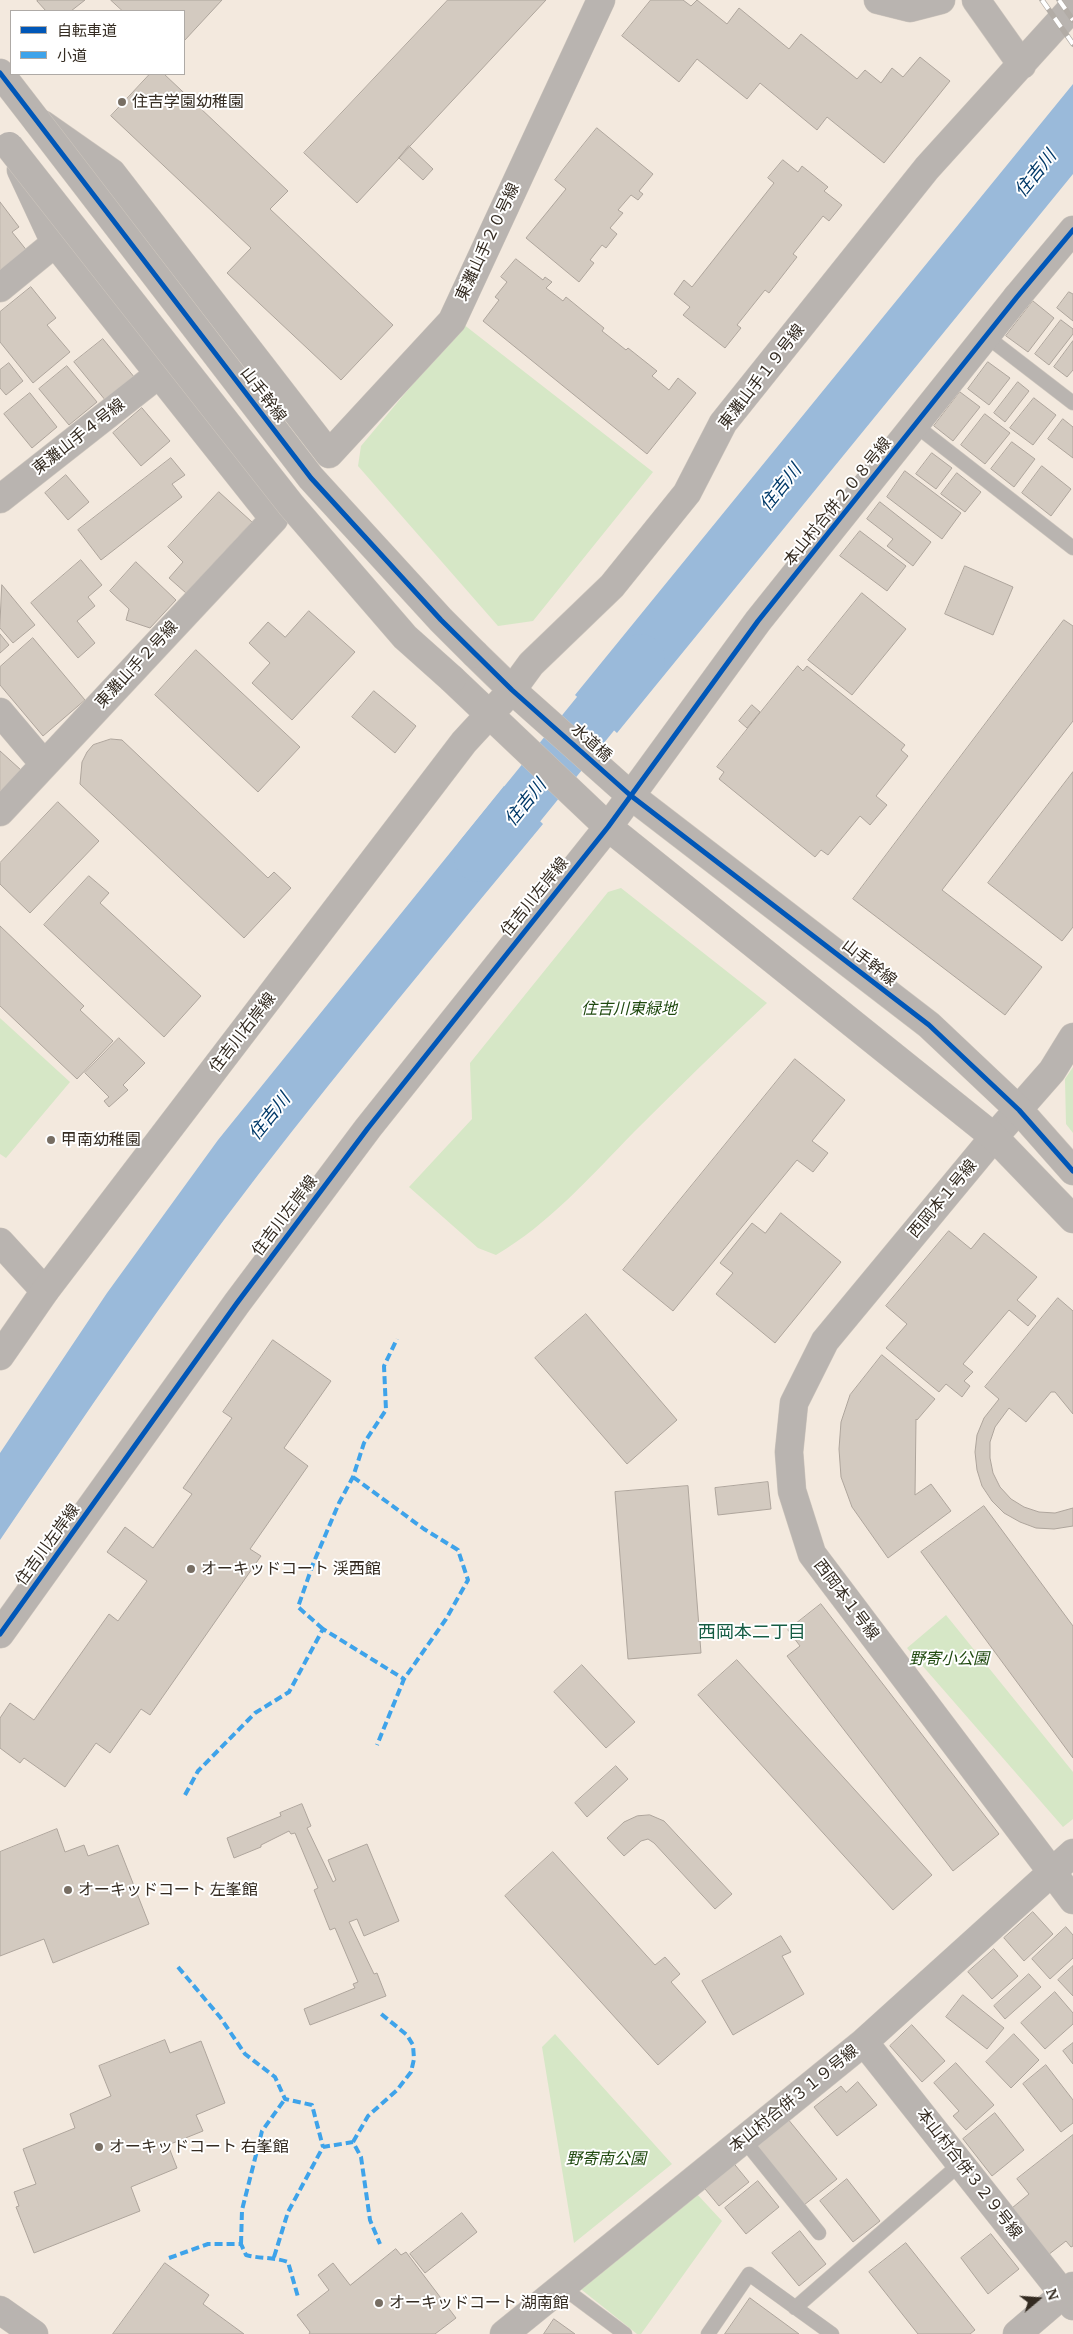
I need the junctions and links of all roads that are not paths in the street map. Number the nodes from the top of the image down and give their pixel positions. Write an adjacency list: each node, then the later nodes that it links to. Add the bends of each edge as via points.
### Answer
1 (601, 0): 8 (street, 東灘山手２０号線, via 452,321 329,454 112,173)
2 (878, 0): 3 (street, via 910,8)
3 (941, 0)
4 (976, 0): 6 (street)
5 (1073, 7): 6 (street, 東灘山手１９号線)
6 (1022, 65): 21 (street, 東灘山手１９号線, via 927,168 723,423 687,493 612,586 531,664)
7 (0, 73): 8 (street, 山手幹線)
8 (37, 121): 21 (street, 山手幹線, bridge, via 311,478 441,620)
9 (5, 140): 11 (street); 24 (street, bridge, via 291,505 405,637)
10 (1073, 230): 14 (street, 本山村合併２０８号線)
11 (55, 243): 13 (street); 16 (street)
12 (1073, 254): 14 (street)
13 (0, 288)
14 (1017, 297): 15 (street, 本山村合併２０８号線)
15 (986, 336): 17 (lane); 18 (street, 本山村合併２０８号線)
16 (158, 374): 19 (street, 東灘山手４号線); 25 (street, 東灘山手２号線, via 274,519)
17 (1073, 404)
18 (915, 425): 20 (lane); 26 (street, 本山村合併２０８号線, via 758,621)
19 (0, 499)
20 (1073, 548)
21 (512, 690): 22 (street, 山手幹線); 24 (street, 東灘山手１９号線)
22 (534, 710): 26 (street, 水道橋)
23 (0, 712): 25 (street)
24 (489, 713): 28 (street); 35 (street, 住吉川右岸線)
25 (44, 764): 27 (street, 東灘山手２号線)
26 (630, 795): 28 (street, 本山村合併２０８号線); 30 (street, 山手幹線, via 930,1025)
27 (0, 812)
28 (608, 827): 31 (street); 37 (street, 住吉川左岸線, via 301,1216)
29 (1073, 1037): 30 (street, 西岡本１号線, via 1052,1071)
30 (1019, 1110): 31 (street, 西岡本１号線); 32 (street, 山手幹線)
31 (994, 1137): 33 (street); 39 (street, 西岡本１号線, via 825,1340 794,1403 789,1452 792,1491 812,1554)
32 (1073, 1170)
33 (1073, 1219)
34 (0, 1242): 35 (street)
35 (45, 1291): 36 (street, 住吉川右岸線)
36 (0, 1356)
37 (0, 1634)
38 (1073, 1853): 39 (street, 本山村合併３１９号線)
39 (1052, 1873): 40 (street, 西岡本１号線); 41 (street, 本山村合併３１９号線)
40 (1073, 1900)
41 (864, 2042): 42 (street, 本山村合併３１９号線); 43 (street, 本山村合併３２９号線)
42 (744, 2140): 44 (lane); 45 (street, 本山村合併３１９号線)
43 (960, 2164): 46 (street, 本山村合併３２９号線); 47 (lane)
44 (819, 2233)
45 (562, 2287): 50 (street, 本山村合併３１９号線); 51 (lane)
46 (1070, 2295): 54 (street)
47 (794, 2308): 52 (lane, via 749,2274); 53 (lane)
48 (0, 2310): 49 (street)
49 (34, 2334)
50 (504, 2334)
51 (625, 2334)
52 (708, 2334)
53 (832, 2334)
54 (1017, 2334)

